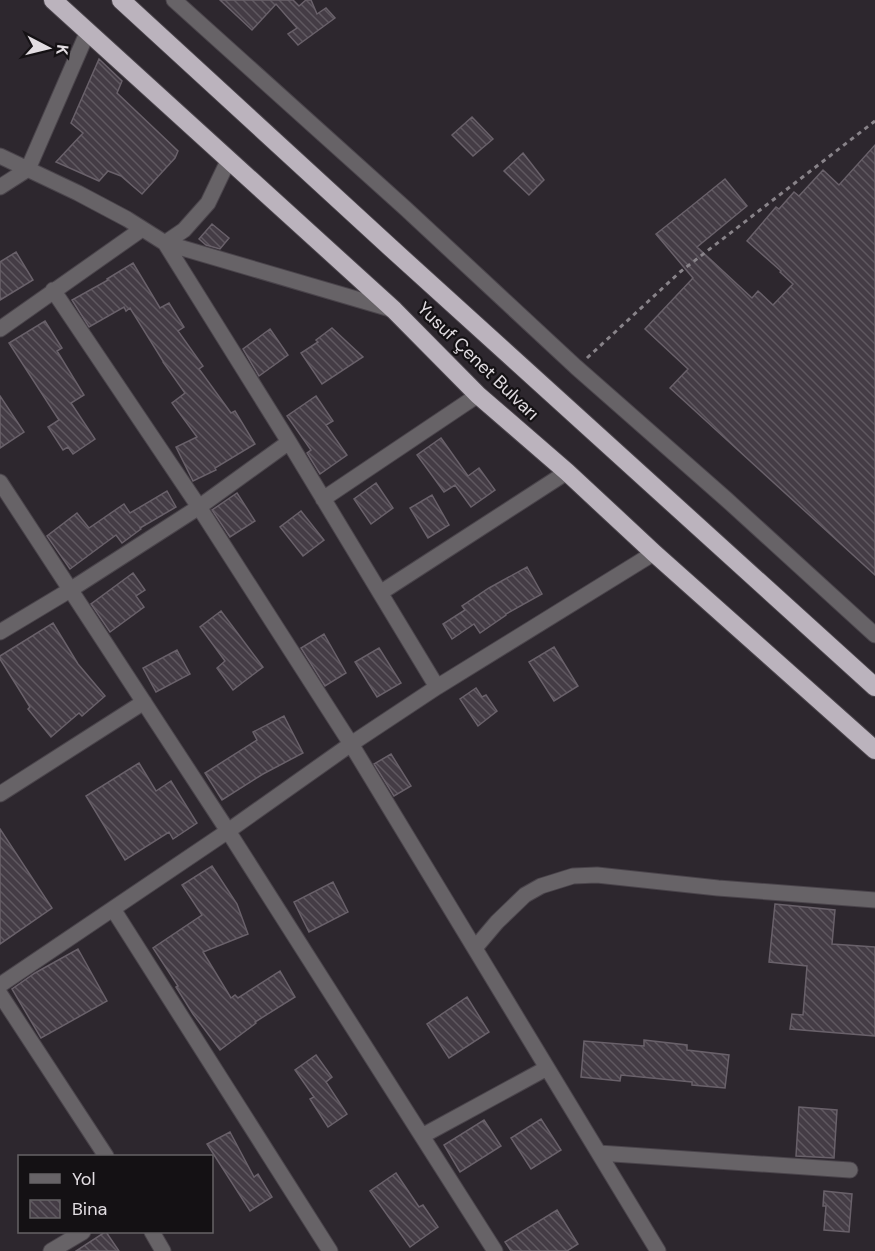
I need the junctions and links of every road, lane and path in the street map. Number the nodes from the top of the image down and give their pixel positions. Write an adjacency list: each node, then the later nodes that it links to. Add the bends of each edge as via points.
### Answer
1 (53, 0): 4 (highway, Yusuf Çenet Bulvarı)
2 (122, 0): 28 (highway, Yusuf Çenet Bulvarı)
3 (174, 0): 15 (street)
4 (88, 31): 7 (highway, Yusuf Çenet Bulvarı); 8 (street)
5 (875, 121): 15 (path, via 680,272)
6 (0, 156): 8 (street)
7 (229, 159): 11 (street, via 208,203 184,230); 13 (highway, Yusuf Çenet Bulvarı)
8 (28, 169): 9 (street); 10 (street)
9 (0, 187)
10 (142, 229): 11 (street); 12 (street)
11 (165, 243): 13 (street); 17 (street)
12 (53, 290): 14 (street); 21 (street)
13 (394, 310): 16 (highway, Yusuf Çenet Bulvarı)
14 (0, 328)
15 (576, 367): 26 (street)
16 (478, 395): 18 (highway, Yusuf Çenet Bulvarı); 20 (street)
17 (289, 442): 20 (street); 21 (street)
18 (567, 472): 22 (highway, Yusuf Çenet Bulvarı); 24 (street)
19 (0, 482): 23 (street)
20 (323, 498): 24 (street)
21 (200, 507): 23 (street); 30 (street)
22 (654, 553): 27 (street); 31 (highway, Yusuf Çenet Bulvarı)
23 (70, 590): 25 (street); 29 (street)
24 (380, 593): 27 (street)
25 (0, 632)
26 (875, 635)
27 (437, 687): 30 (street)
28 (875, 687)
29 (144, 702): 32 (street); 33 (street)
30 (351, 744): 33 (street); 36 (street)
31 (875, 750)
32 (0, 794)
33 (228, 831): 35 (street); 40 (street)
34 (875, 900): 36 (street, via 573,876 525,895)
35 (113, 909): 37 (street); 48 (street)
36 (475, 948): 39 (street)
37 (0, 985)
38 (0, 994): 42 (street)
39 (547, 1068): 40 (street); 41 (street)
40 (422, 1136): 49 (street)
41 (599, 1153): 43 (street); 50 (street)
42 (105, 1155)
43 (850, 1170)
44 (81, 1233): 46 (street)
45 (153, 1233): 47 (street)
46 (51, 1251)
47 (163, 1251)
48 (330, 1251)
49 (495, 1251)
50 (658, 1251)

